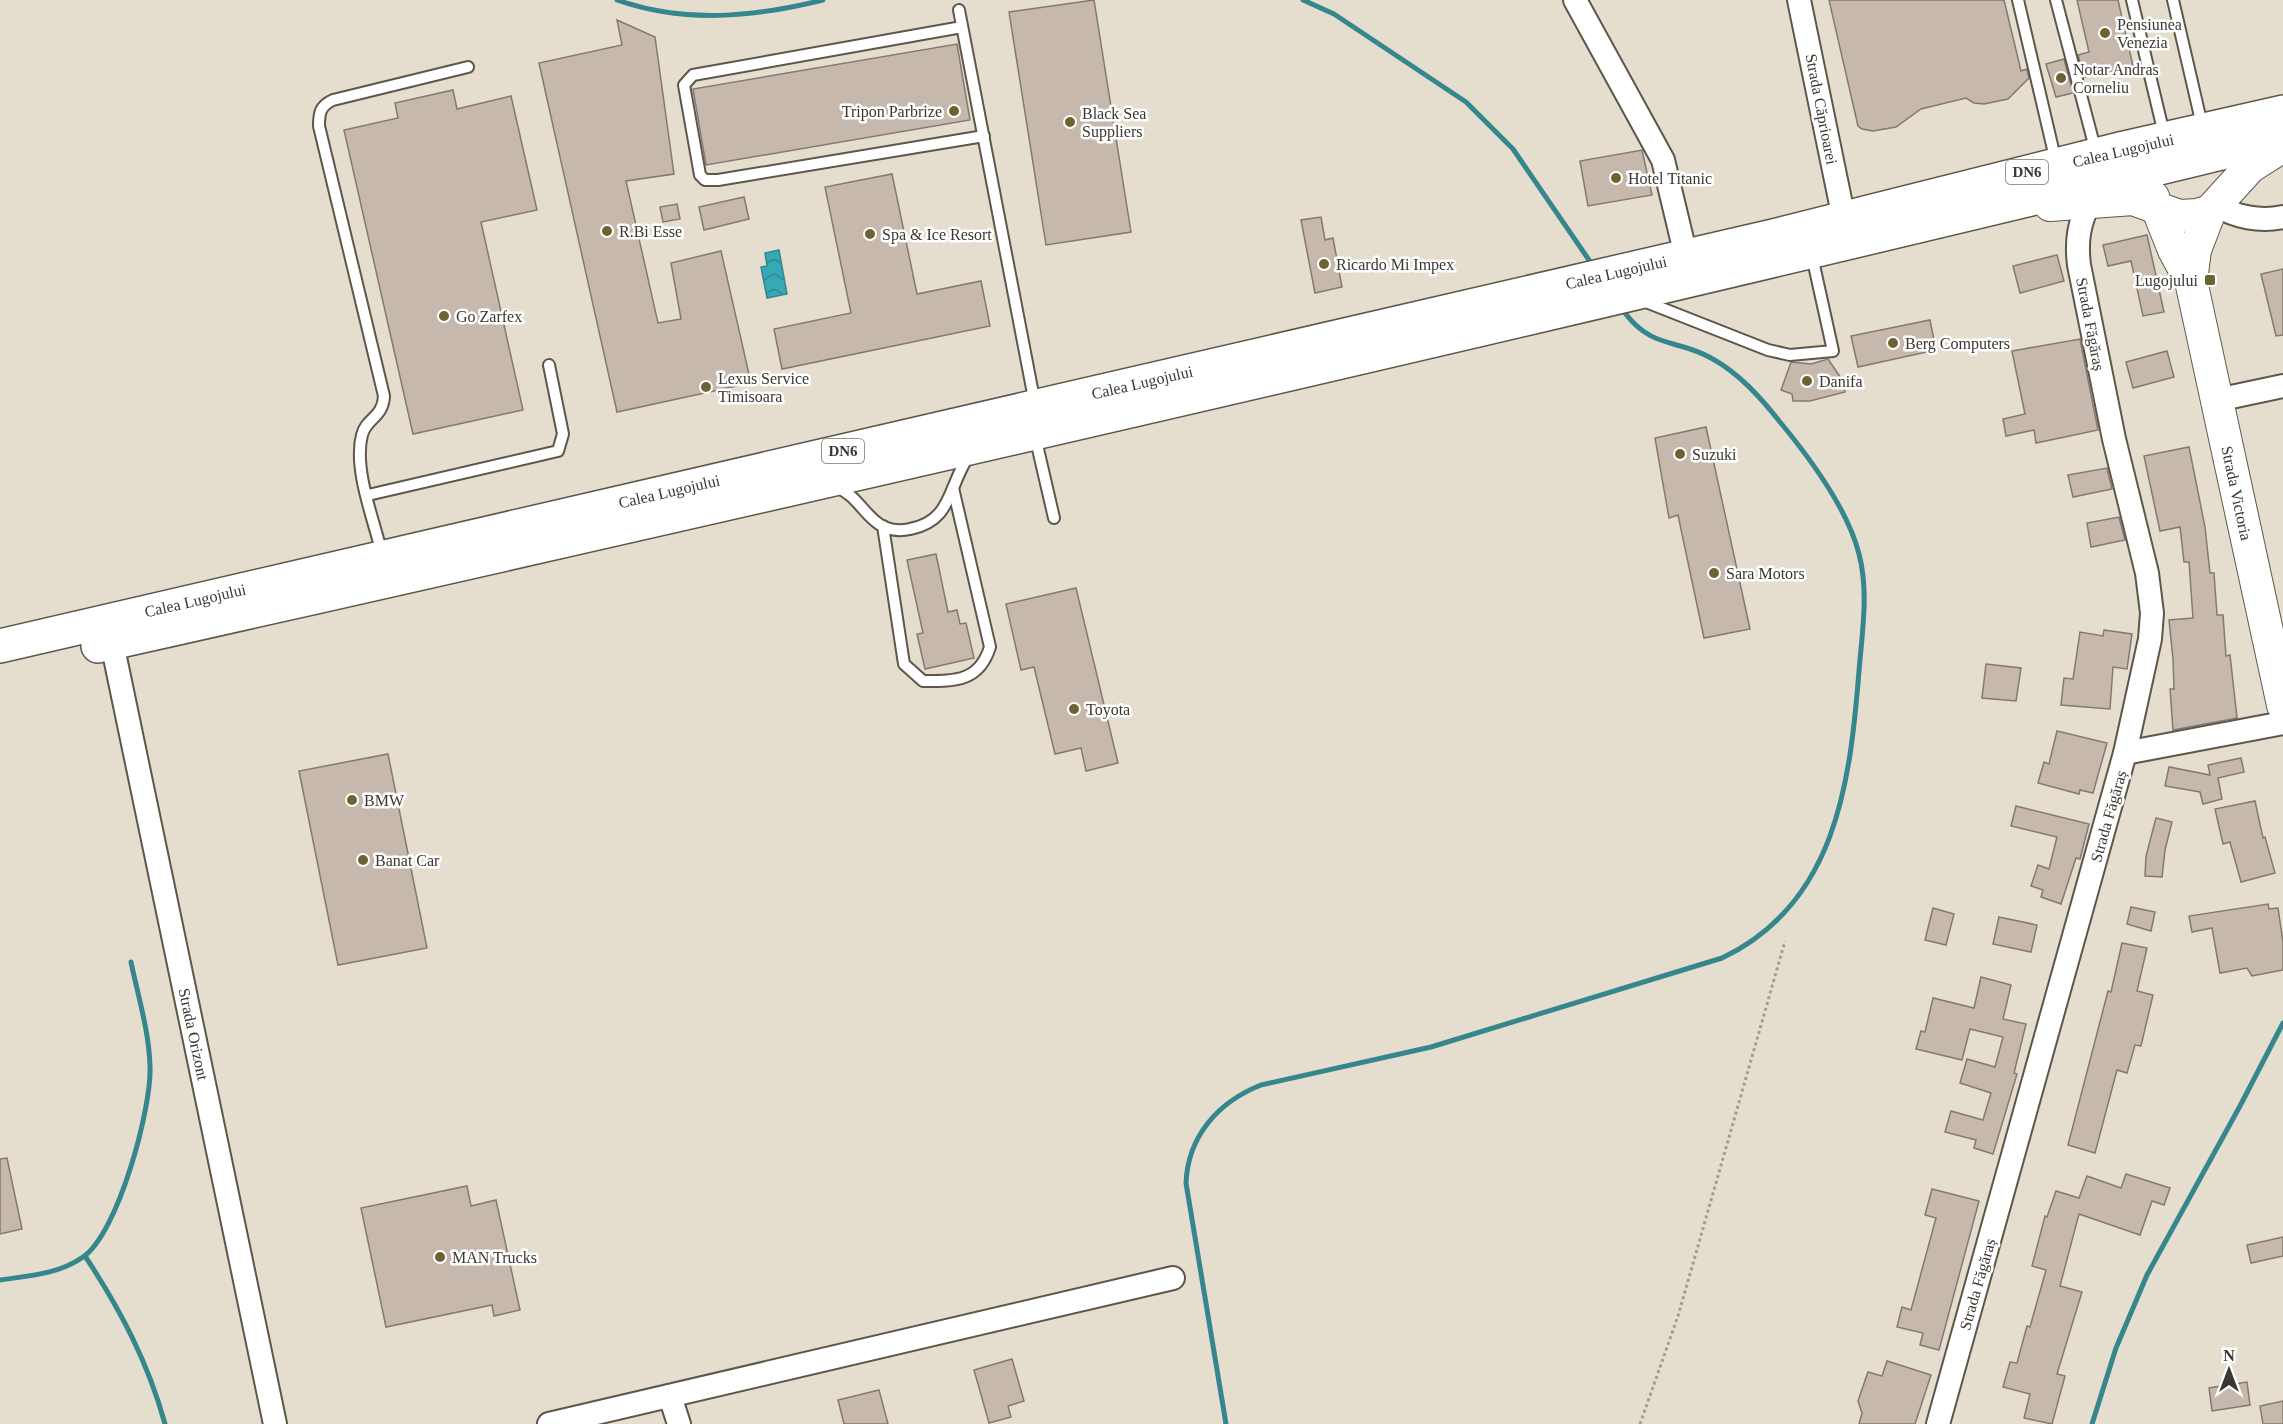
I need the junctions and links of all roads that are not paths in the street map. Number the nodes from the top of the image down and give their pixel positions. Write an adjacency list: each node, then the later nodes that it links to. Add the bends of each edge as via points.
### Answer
1 (1575, 0): 25 (street, via 1663,160)
2 (1799, 0): 23 (street, Strada Căprioarei)
3 (2018, 0): 17 (lane)
4 (2056, 0): 15 (lane)
5 (2132, 0): 16 (lane)
6 (2173, 0): 11 (lane)
7 (959, 10): 8 (lane)
8 (962, 27): 12 (lane); 12 (lane, via 693,75 684,85 700,175 705,180 718,180)
9 (468, 67): 35 (lane, via 333,100 321,107 319,113 384,396 383,408 362,432 359,460)
10 (2283, 112): 11 (main road, Calea Lugojului / DN6)
11 (2208, 130): 16 (main road, Calea Lugojului / DN6)
12 (984, 136): 31 (lane)
13 (2283, 138): 16 (main road, Calea Lugojului / DN6)
14 (2283, 146): 20 (street, Strada Victoria, via 2250,167)
15 (2097, 155): 16 (main road, Calea Lugojului / DN6); 17 (main road, Calea Lugojului / DN6)
16 (2160, 155): 19 (street, Strada Victoria, via 2151,186); 21 (main road, Calea Lugojului / DN6)
17 (2057, 165): 23 (main road, Calea Lugojului / DN6)
18 (2090, 201): 19 (street, via 2133,199); 21 (street); 44 (street, Strada Făgăraș, via 2081,219 2077,242 2079,265 2114,439 2147,573 2152,613)
19 (2156, 205): 20 (street, via 2180,216 2194,216); 26 (street, Strada Victoria)
20 (2213, 208): 22 (street, via 2250,218); 26 (street, Strada Victoria, via 2195,250)
21 (1971, 213): 24 (main road, Calea Lugojului / DN6)
22 (2283, 217)
23 (1844, 219): 25 (main road, Calea Lugojului / DN6)
24 (1812, 252): 27 (main road, Calea Lugojului / DN6); 27 (lane, via 1833,351 1790,355 1768,350)
25 (1686, 256): 31 (main road, Calea Lugojului / DN6)
26 (2191, 281): 30 (street, Strada Victoria)
27 (1627, 295): 31 (main road, Calea Lugojului / DN6)
28 (549, 365): 35 (lane, via 563,434 558,451)
29 (2283, 386): 30 (street)
30 (2217, 400): 42 (street, Strada Victoria)
31 (1035, 419): 32 (main road, Calea Lugojului / DN6); 36 (lane); 38 (main road, Calea Lugojului / DN6)
32 (975, 446): 33 (main road, Calea Lugojului / DN6); 34 (lane)
33 (822, 482): 37 (lane, via 848,491 875,522); 39 (main road, Calea Lugojului / DN6)
34 (953, 488): 37 (lane, via 937,519 922,526 891,530); 37 (lane, via 990,647 985,664 971,676 922,681 904,664)
35 (368, 495): 38 (lane)
36 (1054, 518)
37 (883, 525)
38 (382, 558): 40 (main road, Calea Lugojului / DN6)
39 (112, 643): 41 (main road, Calea Lugojului / DN6); 47 (street, Strada Orizont)
40 (0, 646)
41 (0, 668)
42 (2283, 705)
43 (2283, 723): 44 (street)
44 (2126, 753): 50 (street, Strada Făgăraș)
45 (1173, 1278): 46 (street)
46 (670, 1396): 48 (street); 49 (street)
47 (275, 1424)
48 (549, 1424)
49 (679, 1424)
50 (1938, 1424)

